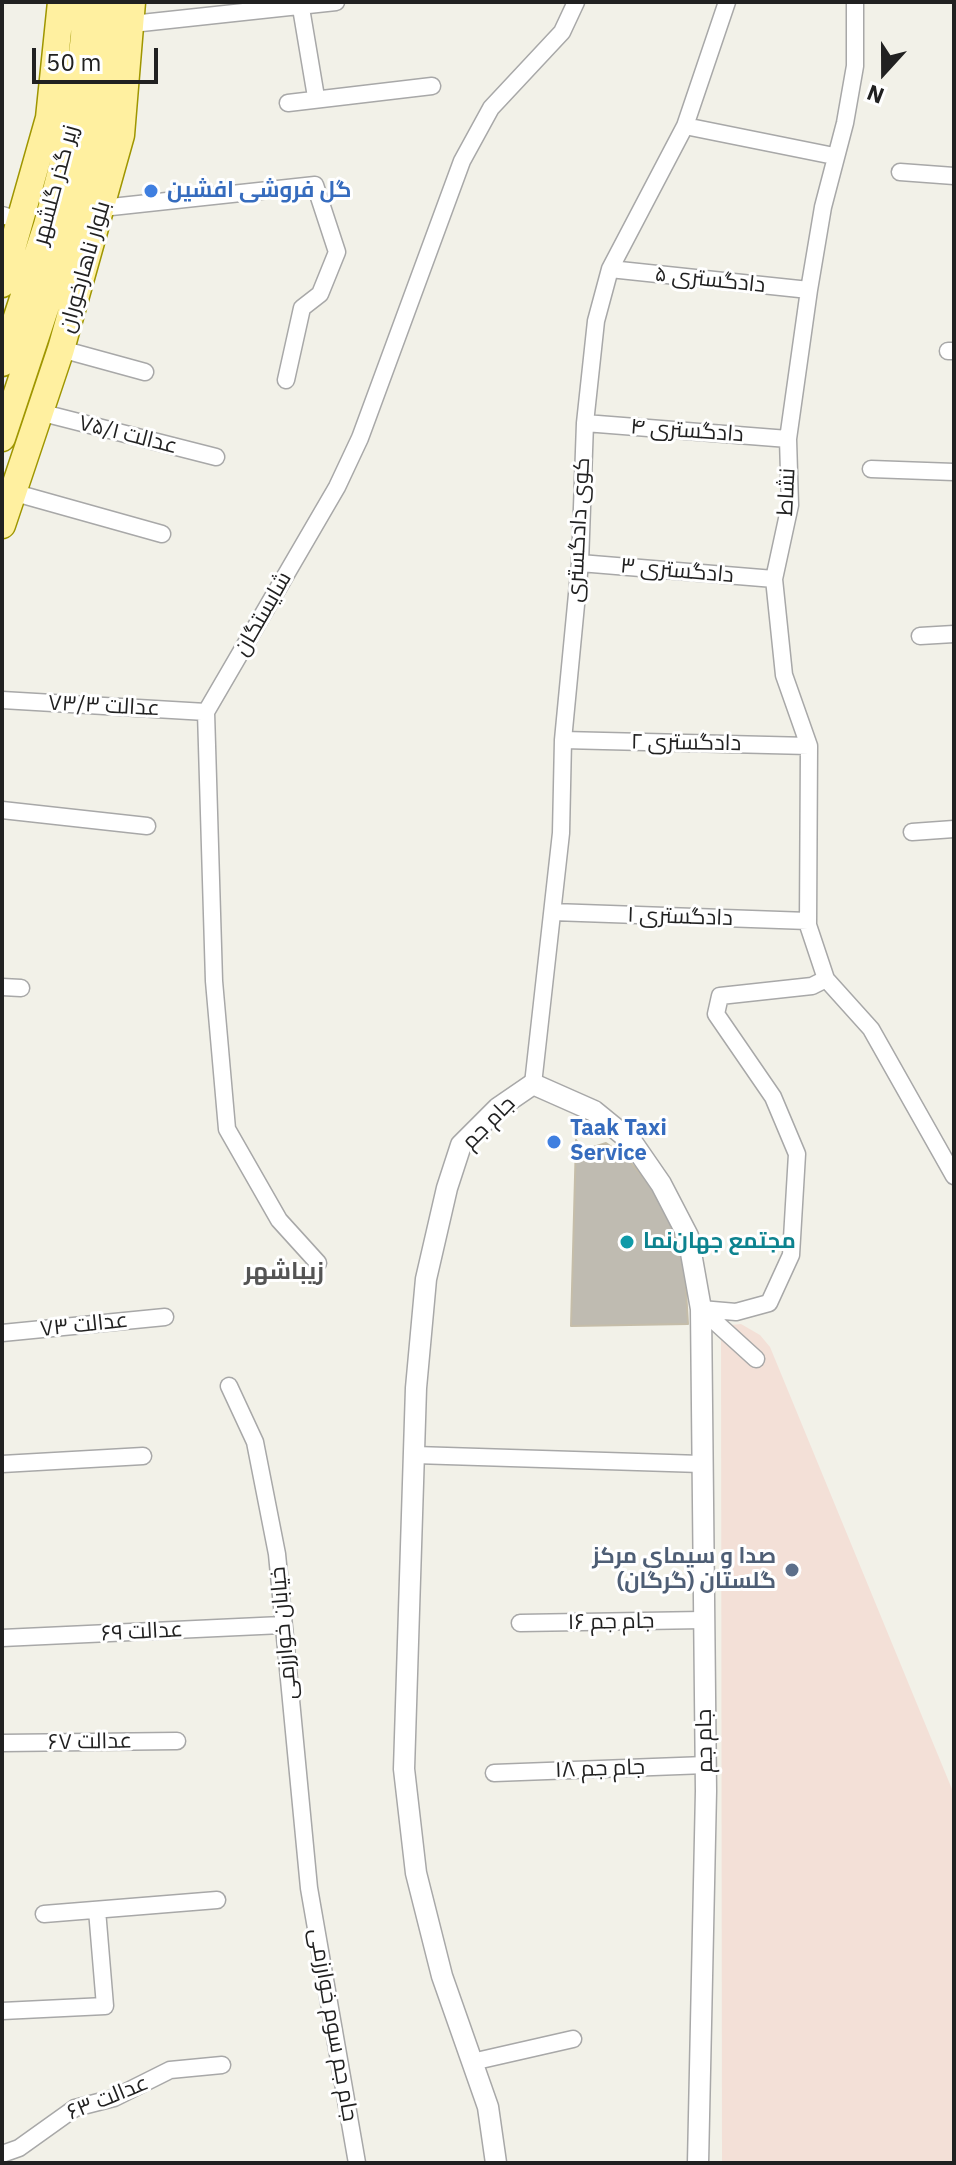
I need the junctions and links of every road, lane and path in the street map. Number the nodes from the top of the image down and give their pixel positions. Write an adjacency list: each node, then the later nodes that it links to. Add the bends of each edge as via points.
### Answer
1 (61, 2): 18 (main road, via 49,118)
2 (85, 2): 23 (main road, زیر گذر گلشهر, via 74,122)
3 (111, 2): 28 (main road, زیر گذر گلشهر, via 97,128 71,231)
4 (336, 2): 8 (street)
5 (576, 2): 41 (street, شایستگان, via 562,32 491,108 462,161 360,438)
6 (727, 2): 13 (street, کوی دادگستری)
7 (855, 2): 14 (street, نشاط, via 855,66)
8 (301, 8): 9 (street); 11 (street)
9 (132, 13): 17 (main road, بلوار ناهارخوران, via 121,135)
10 (432, 86): 11 (street)
11 (316, 97): 12 (street)
12 (288, 103)
13 (685, 126): 14 (street); 19 (street, کوی دادگستری)
14 (834, 156): 21 (street, نشاط)
15 (900, 172): 16 (street)
16 (954, 176)
17 (102, 208): 22 (main road, بلوار ناهارخوران); 25 (street, via 315,185 337,252 320,294 302,308)
18 (12, 218): 20 (main road)
19 (610, 269): 21 (street, دادگستری ۵); 27 (street, کوی دادگستری, via 596,321)
20 (2, 284)
21 (809, 290): 29 (street, نشاط)
22 (61, 349): 24 (street); 26 (main road, بلوار ناهارخوران)
23 (2, 363)
24 (145, 372)
25 (286, 380)
26 (39, 412): 30 (street, ۷۵/۱ عدالت); 33 (main road, بلوار ناهارخوران)
27 (585, 423): 29 (street, دادگستری ۴); 36 (street, کوی دادگستری)
28 (2, 438)
29 (788, 439): 37 (street, نشاط, via 790,505)
30 (216, 457)
31 (871, 469): 32 (street)
32 (954, 472)
33 (12, 492): 34 (main road, بلوار ناهارخوران); 35 (street)
34 (2, 525)
35 (162, 534)
36 (580, 563): 37 (street, دادگستری ۳); 42 (street, کوی دادگستری)
37 (774, 579): 43 (street, نشاط, via 784,675)
38 (954, 634): 39 (street)
39 (920, 636)
40 (2, 700): 41 (street, ۷۳/۳ عدالت)
41 (206, 712): 55 (street, via 214,981 227,1129 279,1220)
42 (563, 740): 43 (street, دادگستری ۲); 48 (street, کوی دادگستری)
43 (809, 746): 49 (street, نشاط)
44 (2, 810): 45 (street)
45 (147, 826)
46 (954, 829): 47 (street)
47 (912, 832)
48 (553, 912): 49 (street, دادگستری ۱); 53 (street, کوی دادگستری)
49 (808, 921): 50 (street, نشاط)
50 (826, 979): 54 (street, via 871,1029); 56 (street, via 812,986 720,996 716,1014 773,1097 797,1154 791,1255 769,1303 736,1312)
51 (2, 987): 52 (street)
52 (21, 988)
53 (533, 1084): 56 (street, جام جم, via 594,1111 632,1142 688,1236); 61 (street, جام جم, via 498,1108 461,1145 447,1188 426,1279)
54 (954, 1176)
55 (318, 1263)
56 (701, 1309): 59 (street); 64 (street, جام جم)
57 (165, 1317): 58 (street, عدالت ۷۳)
58 (2, 1333)
59 (756, 1359)
60 (229, 1386): 67 (street, خیابان خوارزمی, via 255,1442 277,1554)
61 (415, 1455): 64 (street); 79 (street, جام جم, via 404,1769 416,1873 442,1976)
62 (143, 1456): 63 (street)
63 (2, 1464)
64 (701, 1464): 65 (street, جام جم)
65 (703, 1620): 66 (street, ۱۶ جام جم); 71 (street, جام جم)
66 (520, 1623)
67 (282, 1625): 68 (street, عدالت ۶۹); 73 (street, خیابان خوارزمی)
68 (2, 1638)
69 (177, 1741): 70 (street, عدالت ۶۷)
70 (2, 1743)
71 (706, 1765): 72 (street, ۱۸ جام جم); 84 (street, جام جم)
72 (494, 1773)
73 (309, 1888): 82 (street, جام جم سوم خوارزمی)
74 (217, 1900): 75 (street)
75 (97, 1910): 76 (street); 77 (street, via 105,2006)
76 (44, 1914)
77 (2, 2011)
78 (573, 2039): 79 (street)
79 (472, 2062): 83 (street, جام جم, via 488,2107)
80 (222, 2065): 81 (street, عدالت ۶۳, via 170,2070 114,2098 75,2108)
81 (2, 2154)
82 (357, 2163)
83 (496, 2163)
84 (698, 2163)

